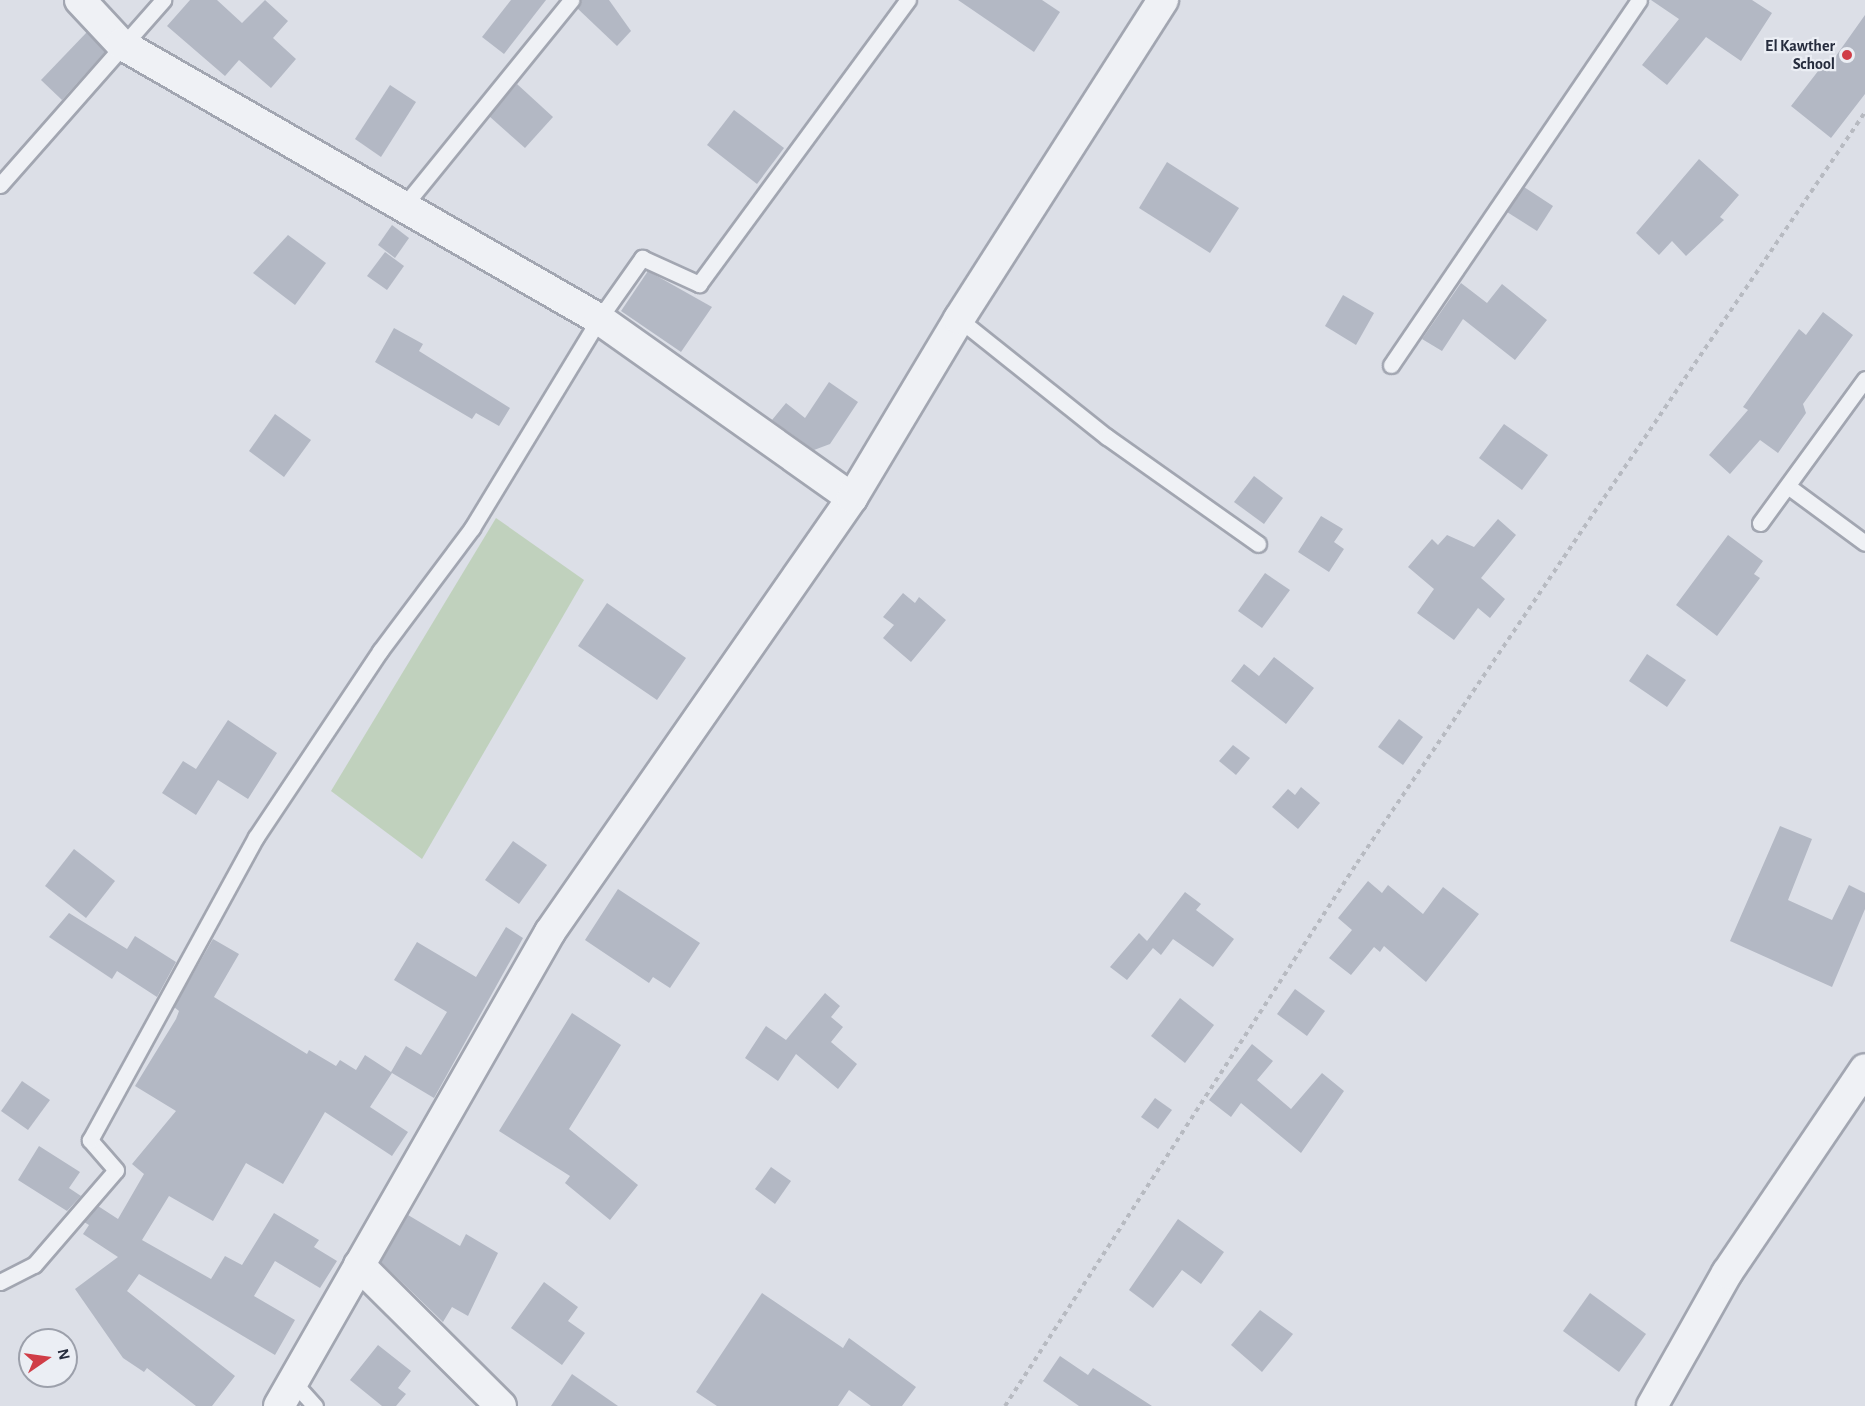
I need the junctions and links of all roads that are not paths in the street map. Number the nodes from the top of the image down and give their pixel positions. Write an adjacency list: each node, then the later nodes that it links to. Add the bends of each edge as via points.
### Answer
1 (80, 0): 7 (street)
2 (163, 0): 7 (lane)
3 (571, 0): 9 (lane)
4 (908, 0): 10 (lane, via 699,284 642,258)
5 (1163, 0): 11 (street)
6 (1639, 0): 12 (lane)
7 (121, 44): 8 (lane); 9 (street)
8 (0, 185)
9 (403, 207): 10 (street)
10 (599, 319): 15 (street); 21 (lane, via 472,528 380,651 256,837 90,1140 116,1170 34,1265)
11 (958, 319): 15 (street); 18 (lane, via 1107,437)
12 (1391, 365)
13 (1865, 379): 14 (lane)
14 (1789, 487): 16 (lane); 17 (lane)
15 (852, 498): 20 (street, via 550,932)
16 (1760, 523)
17 (1865, 543)
18 (1258, 544)
19 (1865, 1069): 25 (street, via 1727,1273)
20 (358, 1265): 22 (street); 24 (street)
21 (0, 1282)
22 (287, 1395): 23 (lane)
23 (315, 1406)
24 (501, 1406)
25 (1652, 1406)

